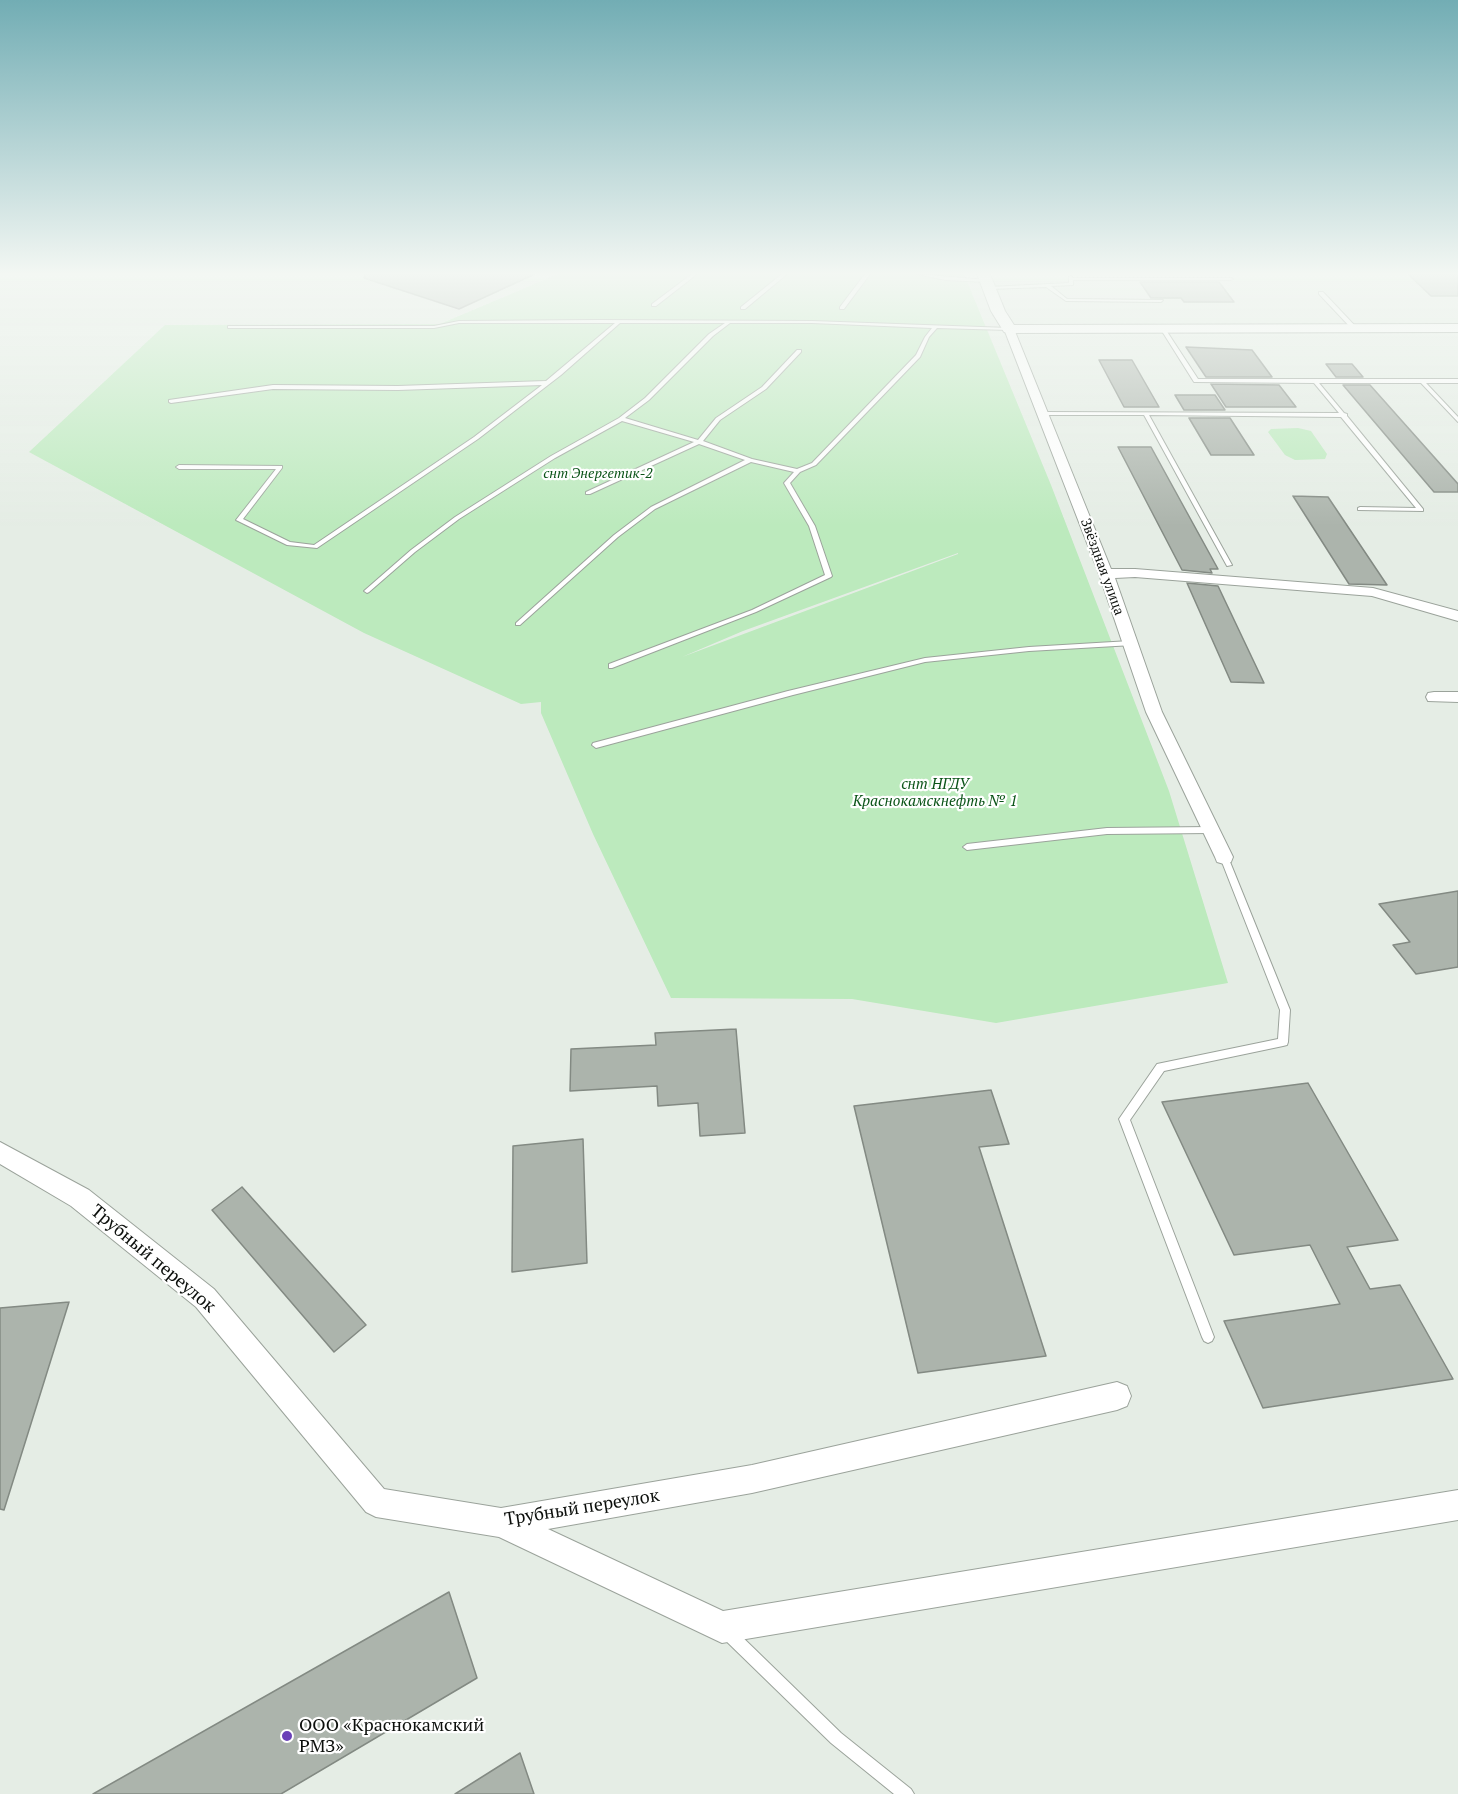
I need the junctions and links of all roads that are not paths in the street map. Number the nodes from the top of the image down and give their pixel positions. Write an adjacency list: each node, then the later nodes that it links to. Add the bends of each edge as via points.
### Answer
1 (576, 358): 10 (lane)
2 (688, 358): 15 (lane)
3 (794, 358): 17 (lane, via 765,388 718,419)
4 (916, 358): 20 (lane, via 814,464)
5 (1021, 358): 12 (street, Звёздная улица)
6 (1181, 358): 7 (lane, via 1196,381)
7 (1315, 381): 8 (lane); 14 (lane)
8 (1422, 381): 9 (lane); 16 (lane)
9 (1458, 381)
10 (546, 383): 11 (lane, via 273,387); 19 (lane, via 476,438 315,546 289,544 239,520 280,467)
11 (171, 401)
12 (1043, 413): 13 (lane); 24 (street, Звёздная улица)
13 (1145, 413): 14 (lane); 23 (lane)
14 (1345, 415): 22 (lane, via 1421,510)
15 (621, 419): 17 (lane); 25 (lane, via 458,518)
16 (1458, 420)
17 (699, 442): 18 (lane); 21 (lane)
18 (750, 460): 20 (lane); 27 (lane, via 653,507)
19 (179, 467)
20 (798, 471): 29 (lane, via 786,483 812,526 829,576 754,611)
21 (588, 494)
22 (1360, 509)
23 (1229, 565)
24 (1106, 574): 26 (street, via 1136,573 1372,592); 28 (street, Звёздная улица)
25 (367, 591)
26 (1458, 616)
27 (518, 624)
28 (1130, 644): 32 (lane, via 925,660); 33 (street, Звёздная улица, via 1154,712)
29 (612, 666)
30 (1434, 697): 31 (street)
31 (1458, 697)
32 (596, 745)
33 (1211, 830): 34 (lane, via 1107,831); 35 (street, Звёздная улица)
34 (967, 847)
35 (1224, 857): 37 (lane, via 1286,1010 1283,1042 1161,1067 1124,1119)
36 (0, 1152): 40 (street, Трубный переулок, via 80,1198 205,1298 376,1502)
37 (1208, 1337)
38 (1117, 1396): 40 (street, Трубный переулок, via 752,1479)
39 (1458, 1505): 41 (street)
40 (501, 1522): 41 (street)
41 (722, 1627): 42 (lane, via 836,1738)
42 (906, 1794)

